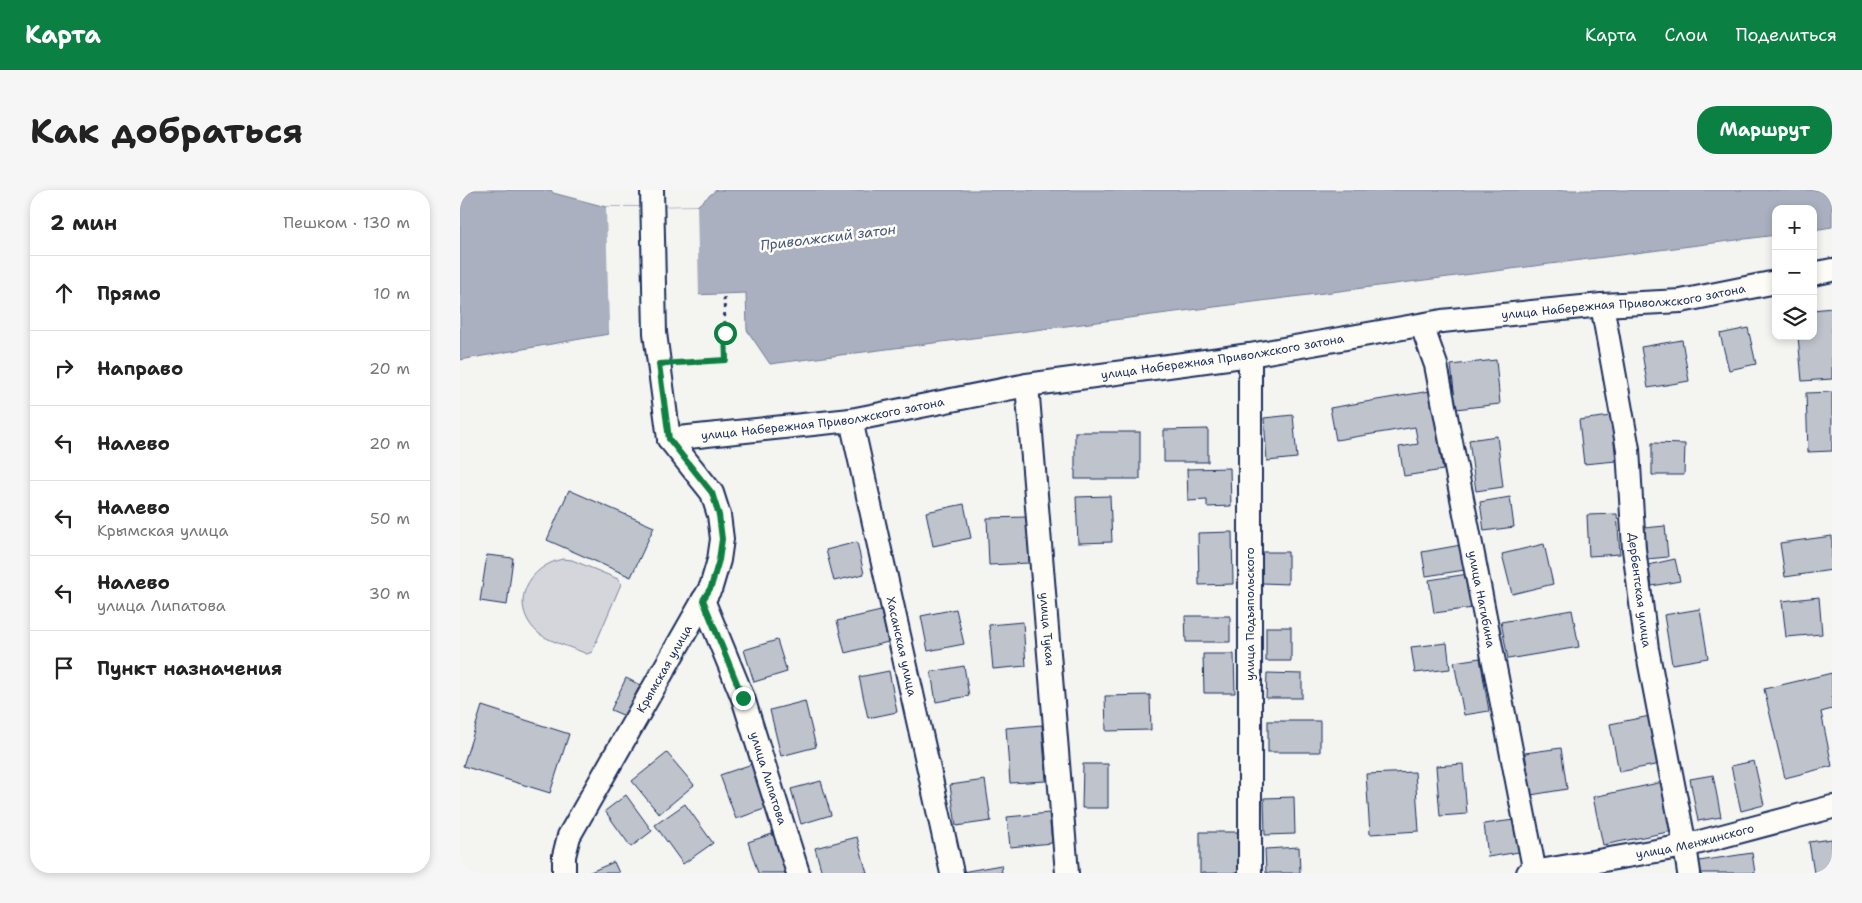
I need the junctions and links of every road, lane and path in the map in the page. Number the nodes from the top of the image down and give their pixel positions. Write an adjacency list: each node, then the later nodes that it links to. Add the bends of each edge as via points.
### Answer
1 (652, 198): 9 (street, via 655,333)
2 (1832, 270): 3 (street)
3 (1817, 273)
4 (1772, 283): 6 (street, улица Набережная Приволжского затона, via 1681,302)
5 (724, 296): 9 (path, via 726,360)
6 (1602, 305): 7 (street, улица Набережная Приволжского затона); 15 (street, Дербентская улица, via 1628,449 1634,549 1647,649)
7 (1422, 326): 8 (street, улица Набережная Приволжского затона); 21 (street, улица Нагибина, via 1436,365)
8 (1250, 355): 10 (street, улица Набережная Приволжского затона); 20 (street, улица Подъяпольского)
9 (659, 364): 12 (street)
10 (1027, 385): 11 (street, улица Набережная Приволжского затона); 19 (street, улица Тукая)
11 (851, 420): 12 (street, улица Набережная Приволжского затона); 18 (street, Хасанская улица)
12 (669, 439): 13 (street, Крымская улица, via 712,493 719,515 722,539 719,560 711,587)
13 (703, 600): 16 (street, Крымская улица, via 569,836); 17 (street, улица Липатова, via 743,698)
14 (1832, 807): 15 (street, улица Менжинского)
15 (1685, 846): 21 (street, улица Менжинского); 22 (street, Дербентская улица)
16 (564, 873)
17 (798, 873)
18 (952, 873)
19 (1067, 873)
20 (1250, 873)
21 (1532, 873)
22 (1689, 873)

